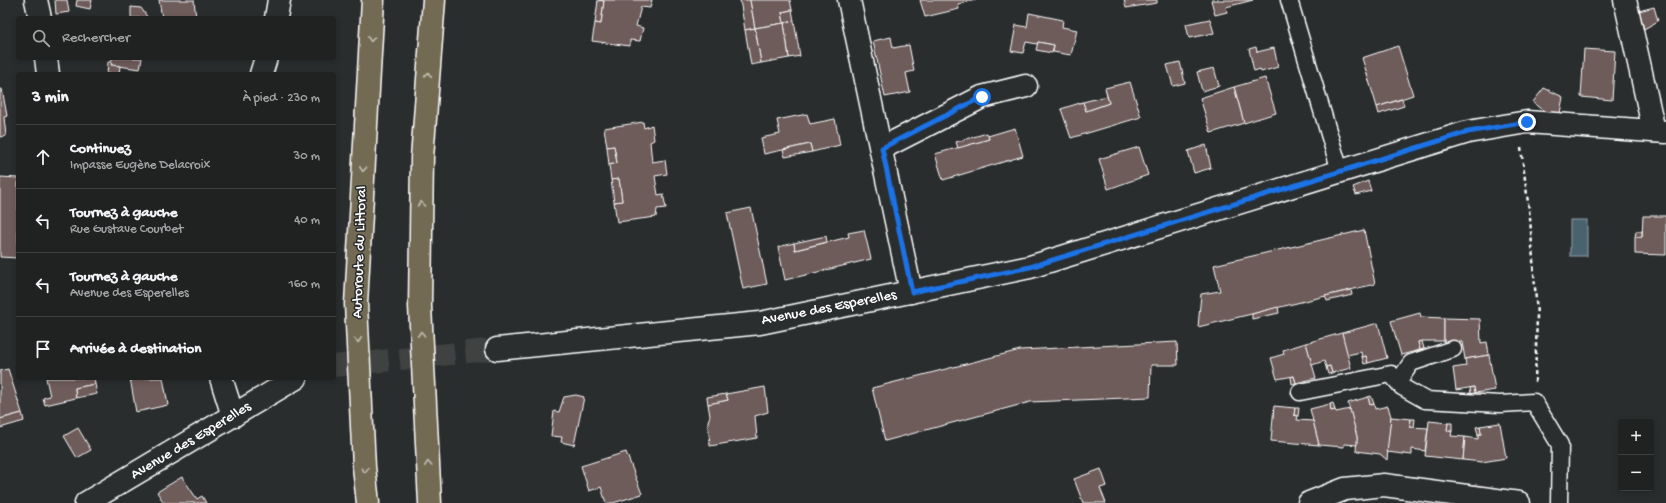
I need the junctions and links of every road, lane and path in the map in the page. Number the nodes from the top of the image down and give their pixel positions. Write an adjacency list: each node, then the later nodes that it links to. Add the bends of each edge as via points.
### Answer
1 (36, 0): 8 (street)
2 (279, 0): 9 (street)
3 (373, 0): 30 (highway, Autoroute du Littoral, one-way to 30, via 356,304)
4 (434, 0): 31 (highway, one-way to 4, via 420,306 422,158)
5 (849, 0): 17 (street)
6 (1289, 0): 18 (lane)
7 (1625, 0): 16 (street)
8 (40, 16)
9 (276, 16)
10 (46, 60): 12 (street)
11 (265, 60): 13 (street)
12 (48, 72)
13 (262, 72)
14 (1026, 86): 17 (street, via 982,97)
15 (1518, 123): 16 (street, Avenue des Esperelles); 18 (street, Avenue des Esperelles, via 1468,132); 26 (path, via 1530,218 1537,315)
16 (1660, 132)
17 (882, 148): 19 (street)
18 (1340, 171): 19 (street, Avenue des Esperelles, via 1030,267)
19 (912, 292): 20 (street, Avenue des Esperelles, via 760,323)
20 (497, 349)
21 (1453, 350): 24 (lane, via 1412,363)
22 (222, 380): 27 (street)
23 (293, 380): 27 (street, Avenue des Esperelles)
24 (1398, 382): 25 (lane, via 1391,374); 26 (lane, via 1425,400 1500,404)
25 (1300, 392)
26 (1534, 402): 34 (lane, via 1560,445)
27 (233, 416): 29 (street, Avenue des Esperelles)
28 (1453, 499): 32 (street, via 1384,485 1345,489); 33 (street)
29 (86, 503)
30 (368, 503)
31 (430, 503)
32 (1309, 503)
33 (1519, 503)
34 (1559, 503)

